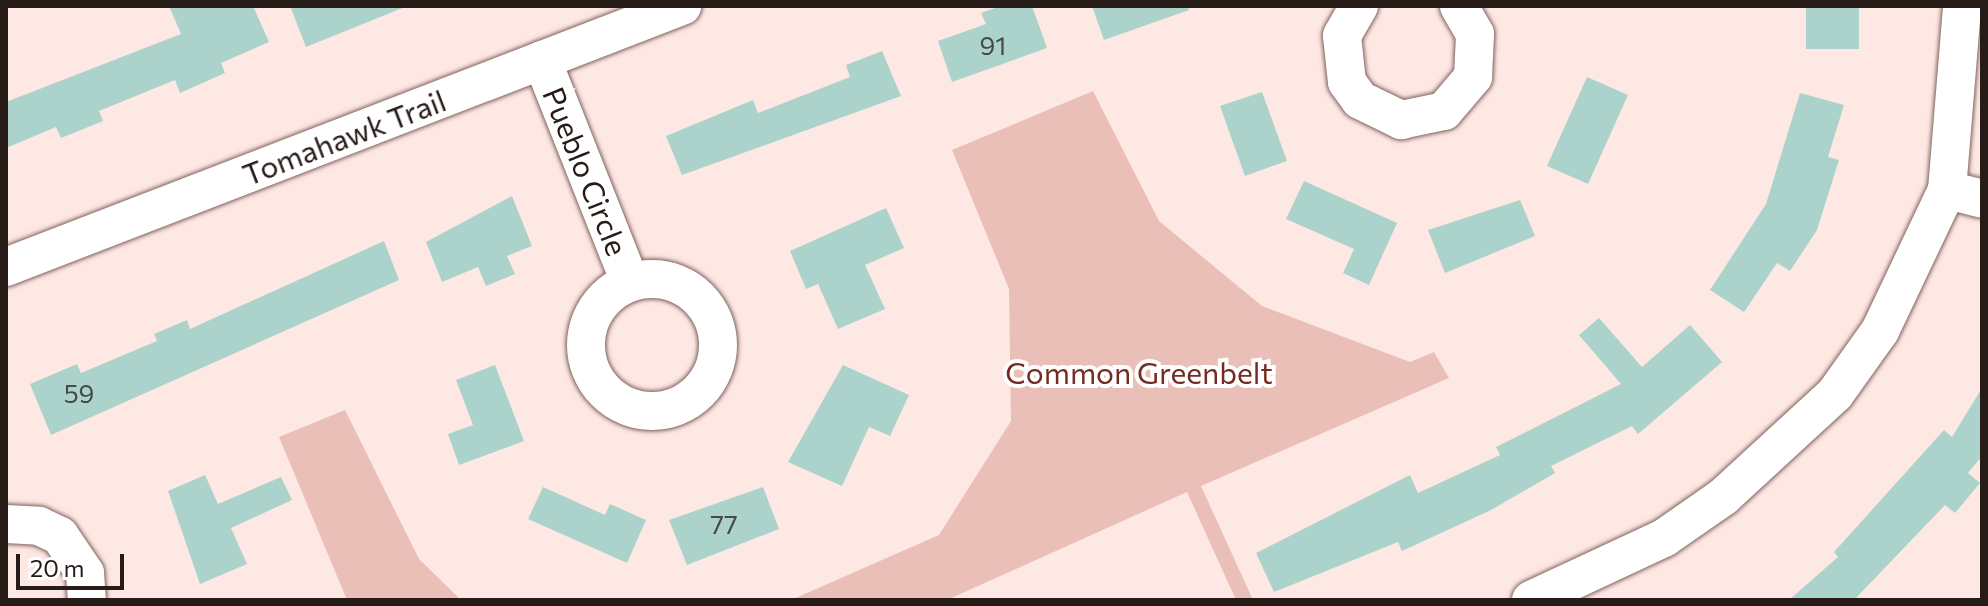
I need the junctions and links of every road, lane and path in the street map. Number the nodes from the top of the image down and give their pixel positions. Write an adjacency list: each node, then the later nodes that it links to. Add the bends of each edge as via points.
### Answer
1 (682, 6): 5 (street, Tomahawk Trail)
2 (1359, 6): 3 (street, via 1342,36 1347,82 1360,100 1401,120 1444,111 1473,77 1475,34)
3 (1459, 6)
4 (1962, 6): 6 (street)
5 (542, 60): 7 (street, Tomahawk Trail); 8 (street, Pueblo Circle)
6 (1965, 195): 11 (street, via 1835,394 1781,449 1664,538)
7 (6, 267)
8 (630, 282)
9 (6, 524): 10 (street, via 39,526 60,536 85,573)
10 (87, 600)
11 (1531, 600)

